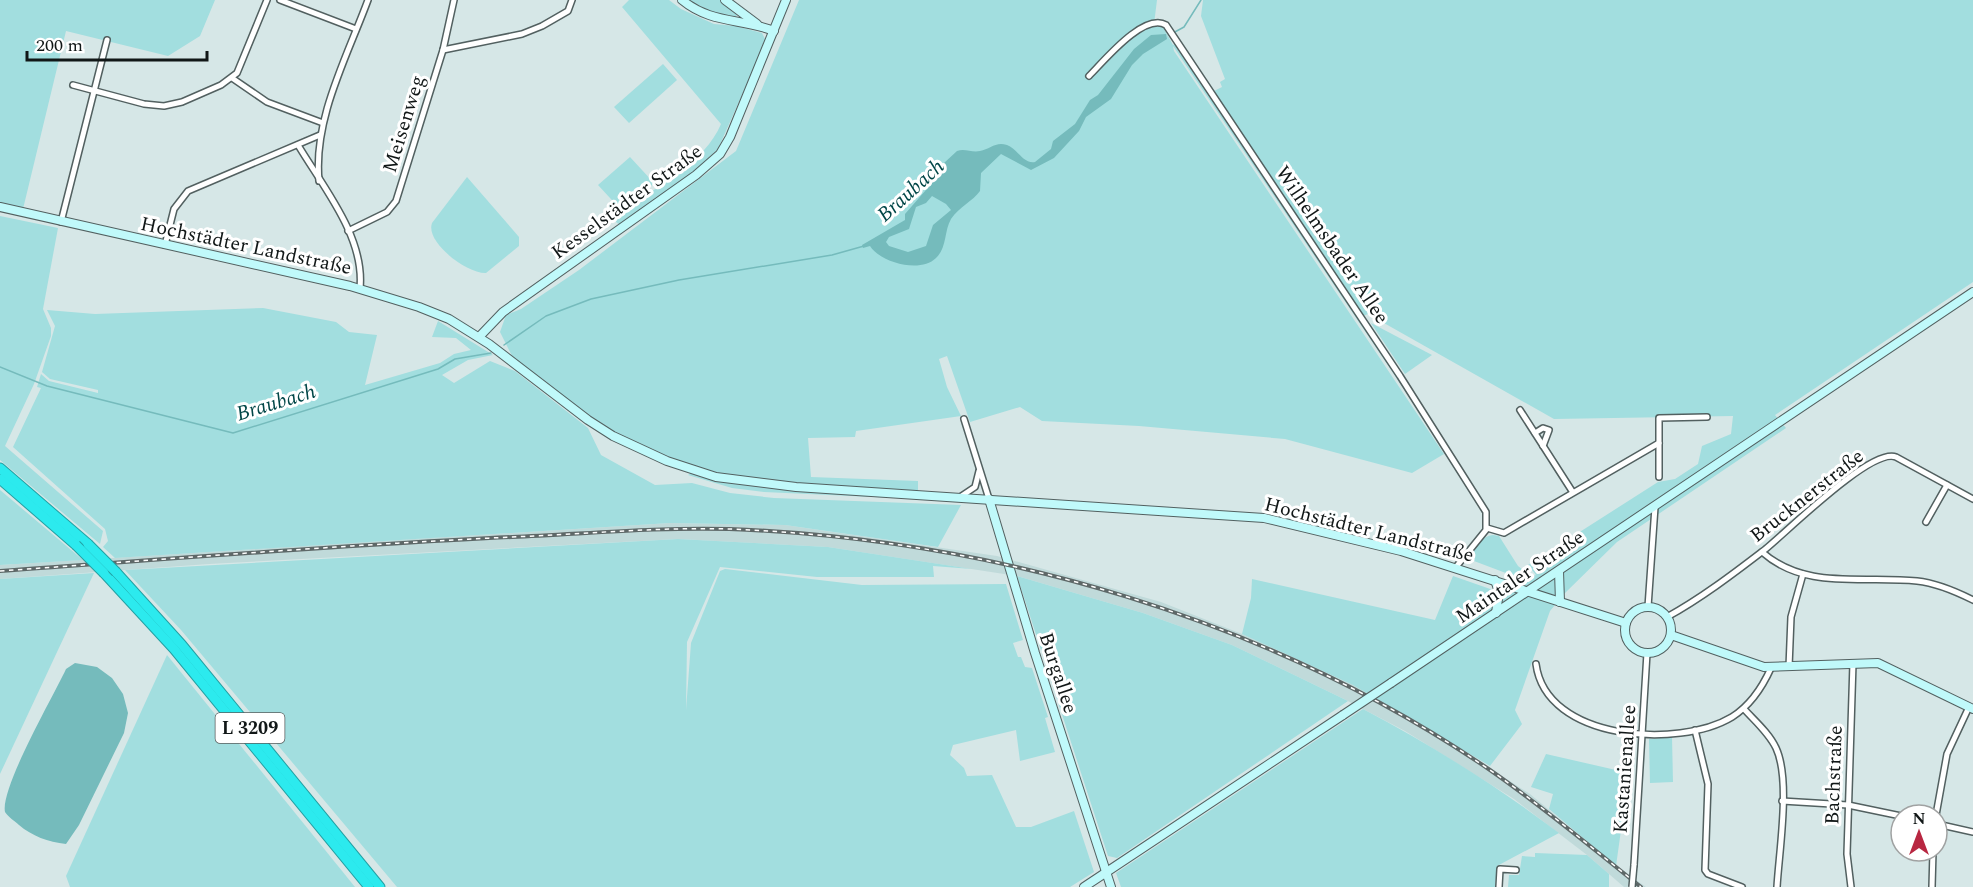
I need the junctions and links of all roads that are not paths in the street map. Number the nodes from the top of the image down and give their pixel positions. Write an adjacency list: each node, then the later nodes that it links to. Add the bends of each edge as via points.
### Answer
1 (267, 0): 15 (street, via 243,63)
2 (280, 0): 10 (street)
3 (368, 0): 10 (street)
4 (454, 0): 13 (street, Meisenweg)
5 (572, 0): 13 (street, via 562,16 532,30)
6 (682, 0): 9 (main road, via 707,16)
7 (725, 0): 9 (main road)
8 (786, 0): 11 (main road, Kesselstädter Straße)
9 (759, 25): 11 (main road)
10 (356, 29): 18 (street)
11 (774, 31): 28 (main road, Kesselstädter Straße, via 720,154 502,312)
12 (107, 40): 17 (street)
13 (443, 50): 24 (street, Meisenweg, via 396,201 387,212)
14 (1089, 76): 46 (street, Wilhelmsbader Allee, via 1131,34 1149,23 1162,22 1172,33 1448,449 1486,512)
15 (232, 78): 17 (street, via 189,99 164,106); 18 (street, via 267,102)
16 (73, 85): 17 (street)
17 (96, 91): 23 (street)
18 (323, 123): 19 (street)
19 (320, 135): 20 (street); 21 (street)
20 (298, 145): 21 (street); 25 (street, via 188,192 174,209)
21 (319, 181): 24 (street)
22 (0, 207): 23 (main road, Hochstädter Landstraße)
23 (61, 222): 25 (main road, Hochstädter Landstraße)
24 (348, 231): 26 (street, via 359,259)
25 (165, 245): 26 (main road, Hochstädter Landstraße)
26 (360, 288): 28 (main road, Hochstädter Landstraße, via 440,315)
27 (1973, 292): 44 (main road, Maintaler Straße)
28 (479, 337): 41 (main road, Hochstädter Landstraße, via 593,423 632,446 677,465 748,483)
29 (1520, 410): 32 (street)
30 (1707, 417): 33 (street, via 1659,418)
31 (964, 419): 35 (street, Burgallee)
32 (1535, 433): 34 (street); 34 (street, via 1543,428 1549,430)
33 (1659, 443): 37 (street); 40 (street)
34 (1543, 446): 40 (street)
35 (980, 466): 41 (street, via 978,483); 42 (street, Burgallee)
36 (0, 468): 79 (highway, L 3209, bridge, via 116,572 182,645)
37 (1659, 477)
38 (0, 479): 78 (highway, L 3209, bridge, via 76,545 174,649)
39 (1947, 485): 43 (street, Brucknerstraße); 45 (street); 47 (street, Brucknerstraße, via 1896,457 1885,456 1845,481)
40 (1572, 491): 46 (street, via 1504,533)
41 (960, 497): 42 (main road, Hochstädter Landstraße)
42 (989, 499): 48 (main road, Hochstädter Landstraße, via 1264,518); 77 (main road, Burgallee)
43 (1973, 499)
44 (1655, 507): 49 (main road, Maintaler Straße); 55 (street)
45 (1926, 522)
46 (1488, 528): 48 (street)
47 (1762, 552): 50 (street); 57 (street, Brucknerstraße)
48 (1456, 567): 51 (main road, Hochstädter Landstraße)
49 (1559, 571): 52 (main road, Maintaler Straße); 54 (main road)
50 (1803, 574): 53 (street, via 1825,579 1922,581); 63 (street, via 1791,617)
51 (1495, 580): 52 (main road, Hochstädter Landstraße); 56 (main road, via 1499,592)
52 (1528, 592): 54 (main road, Hochstädter Landstraße); 56 (main road, Maintaler Straße)
53 (1973, 600)
54 (1560, 602): 58 (main road, Hochstädter Landstraße)
55 (1648, 607): 57 (main road); 58 (main road, via 1635,612)
56 (1496, 613): 77 (main road, Maintaler Straße, bridge)
57 (1667, 617): 59 (main road)
58 (1626, 623): 60 (main road, via 1628,641 1635,649)
59 (1671, 635): 60 (main road, via 1663,648); 64 (main road)
60 (1647, 653): 68 (street, Kastanienallee)
61 (1853, 663): 63 (main road); 65 (main road, via 1886,665); 71 (street, Bachstraße)
62 (1536, 664): 68 (street, via 1544,687 1569,713 1605,729)
63 (1789, 667): 64 (main road)
64 (1771, 668): 66 (street, via 1759,692)
65 (1971, 708): 70 (street, via 1947,754)
66 (1744, 709): 67 (street, via 1725,721); 69 (street, via 1777,750 1782,769)
67 (1695, 730): 68 (street); 84 (street, via 1708,783 1705,870)
68 (1642, 735): 83 (street, Kastanienallee, bridge)
69 (1782, 801): 71 (street); 85 (street)
70 (1938, 803)
71 (1848, 805): 72 (street); 86 (street, Bachstraße)
72 (1889, 814)
73 (1949, 827): 74 (street)
74 (1973, 832)
75 (1933, 863): 87 (street)
76 (1516, 870): 82 (street, via 1500,869)
77 (1106, 873): 80 (main road, Maintaler Straße); 81 (main road, Burgallee)
78 (369, 887)
79 (380, 887)
80 (1084, 887)
81 (1111, 887)
82 (1499, 887)
83 (1632, 887)
84 (1742, 887)
85 (1777, 887)
86 (1851, 887)
87 (1932, 887)

